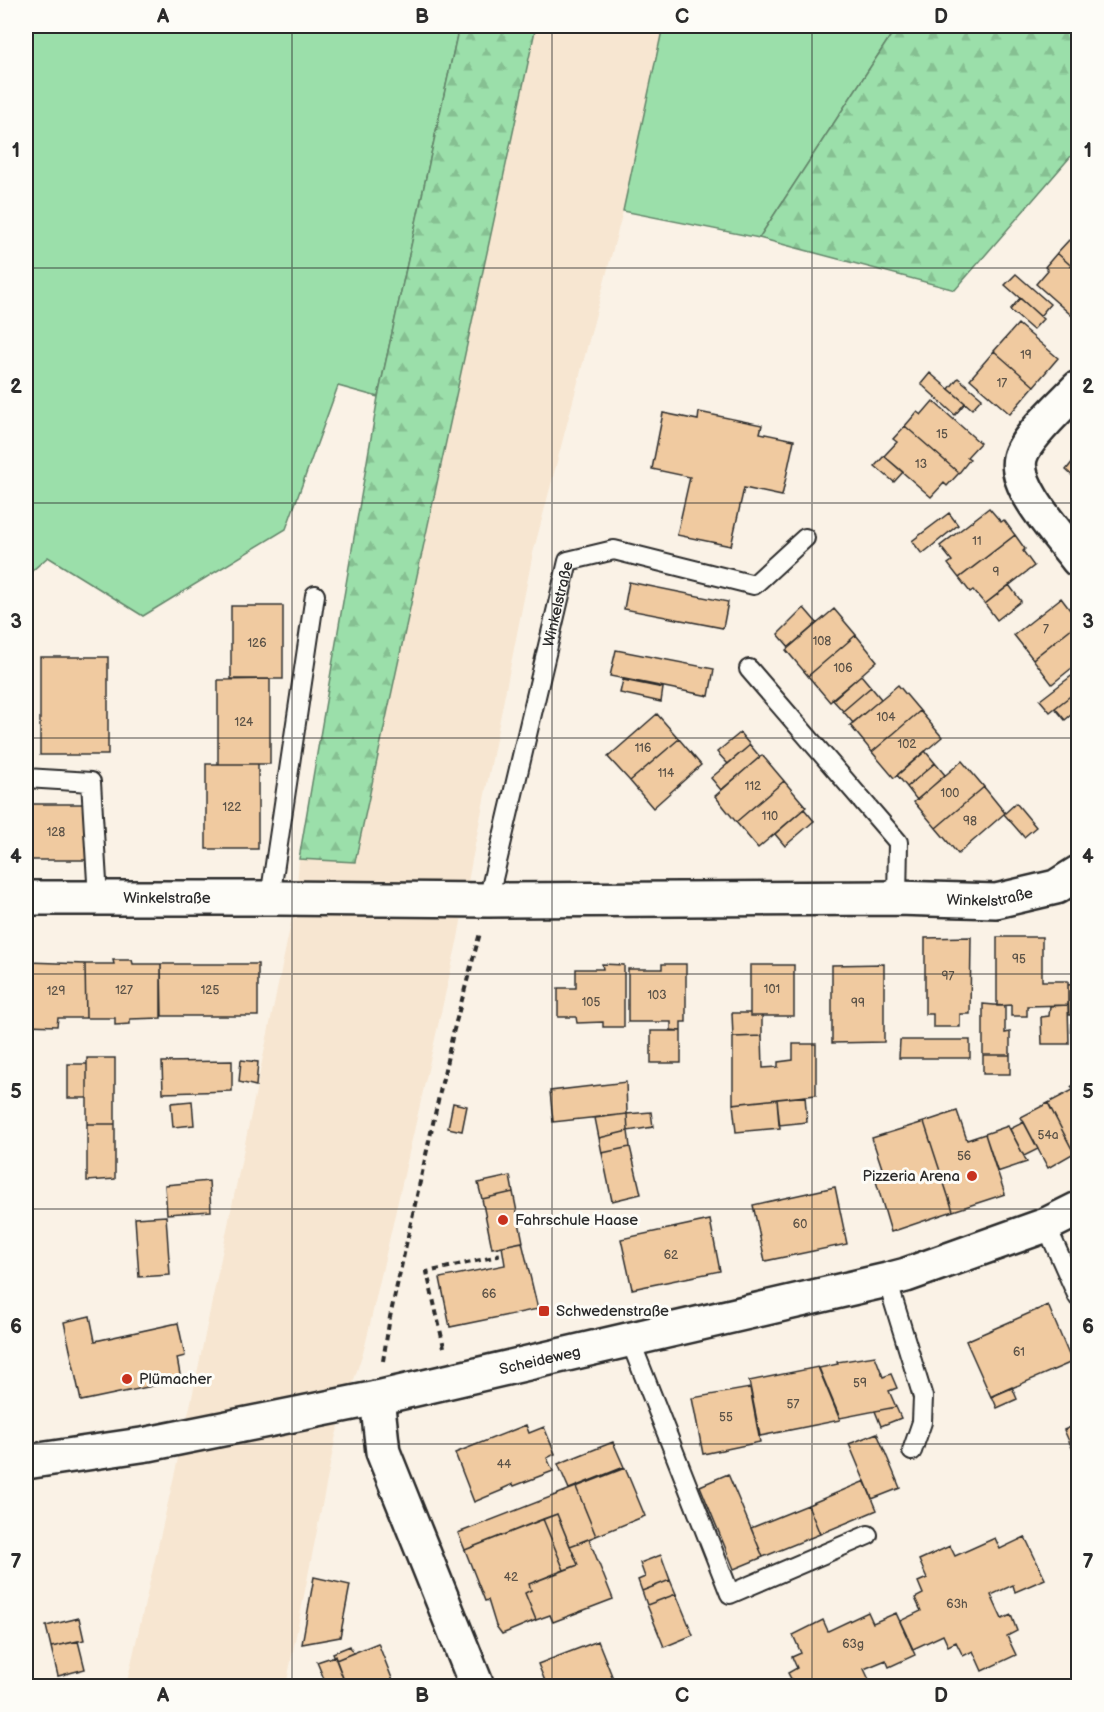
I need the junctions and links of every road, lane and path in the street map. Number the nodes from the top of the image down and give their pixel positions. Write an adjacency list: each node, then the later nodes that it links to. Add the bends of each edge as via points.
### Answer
1 (1078, 388): 3 (street, via 1029,441 1020,458 1021,479 1032,499)
2 (805, 538): 12 (lane, Winkelstraße, via 754,585 615,550 568,561)
3 (1078, 560)
4 (315, 595): 10 (lane)
5 (749, 669): 11 (lane, via 898,842)
6 (26, 778): 9 (lane, via 91,782)
7 (1078, 873): 11 (street, Winkelstraße, via 1056,887 996,901)
8 (26, 898): 9 (street, Winkelstraße)
9 (98, 898): 10 (street, Winkelstraße)
10 (283, 898): 12 (street, Winkelstraße)
11 (897, 898): 12 (street, Winkelstraße)
12 (478, 900): 20 (path)
13 (1078, 1209): 14 (street, Scheideweg)
14 (1046, 1225): 16 (street, Scheideweg); 17 (lane)
15 (497, 1247): 19 (path, via 498,1256 427,1272)
16 (886, 1280): 18 (street, Scheideweg); 21 (lane, via 923,1397 922,1422)
17 (1078, 1297)
18 (630, 1340): 19 (street, Scheideweg); 23 (lane, via 730,1594)
19 (452, 1380): 20 (street, Scheideweg)
20 (377, 1398): 22 (street, Scheideweg, via 184,1437); 24 (street, via 383,1452)
21 (912, 1451)
22 (26, 1462)
23 (868, 1535)
24 (477, 1686)

